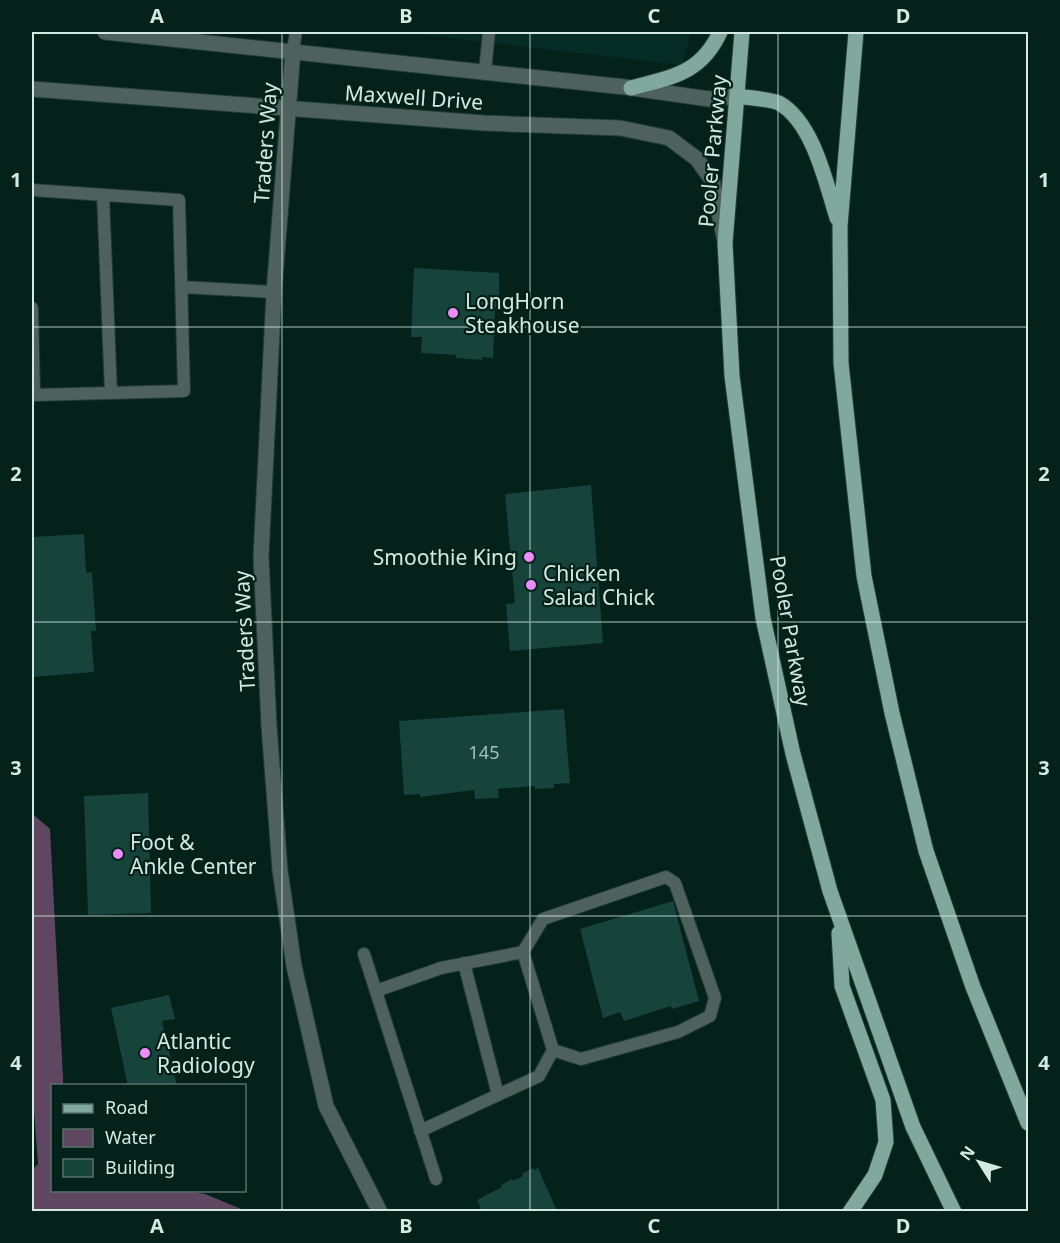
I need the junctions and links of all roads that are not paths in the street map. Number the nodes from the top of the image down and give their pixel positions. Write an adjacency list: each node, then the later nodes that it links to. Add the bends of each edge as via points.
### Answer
1 (105, 32): 7 (street, Maxwell Drive)
2 (296, 32): 7 (lane, Traders Way)
3 (489, 32): 8 (lane)
4 (720, 32): 9 (main road, via 713,48 696,64 678,75)
5 (742, 32): 11 (main road, Pooler Parkway)
6 (856, 32): 15 (main road)
7 (293, 50): 8 (street, Maxwell Drive); 12 (street, Traders Way)
8 (484, 71): 9 (street, Maxwell Drive)
9 (631, 88): 11 (street, Maxwell Drive, via 709,99)
10 (32, 89): 12 (street, Maxwell Drive)
11 (737, 96): 15 (main road, via 778,103 799,121 818,158); 16 (main road, Pooler Parkway)
12 (289, 109): 16 (street, Maxwell Drive, via 620,128 669,138 696,159 712,180); 18 (street, Traders Way)
13 (32, 190): 14 (lane)
14 (103, 195): 17 (lane, via 179,200); 20 (lane)
15 (840, 226): 28 (main road, via 842,375 864,576 887,690 926,851 973,987)
16 (725, 243): 21 (main road, Pooler Parkway, via 732,376 763,618 793,754)
17 (182, 287): 18 (lane); 20 (lane, via 184,391)
18 (274, 292): 31 (street, Traders Way, via 261,557 280,870 294,966 327,1106)
19 (32, 308): 20 (lane, via 34,395)
20 (111, 393)
21 (839, 918): 32 (main road, via 842,986 883,1100 886,1142 875,1175); 33 (main road, Pooler Parkway, via 914,1126)
22 (523, 952): 24 (lane); 26 (lane); 26 (lane, via 543,919 666,876 675,883 715,998 710,1016 678,1032 581,1059)
23 (364, 954): 25 (lane)
24 (464, 963): 25 (lane); 27 (lane)
25 (376, 991): 29 (lane)
26 (553, 1050): 27 (lane, via 539,1076)
27 (498, 1095): 29 (lane)
28 (1029, 1124)
29 (420, 1131): 30 (lane)
30 (436, 1179)
31 (380, 1212)
32 (850, 1212)
33 (954, 1212)

